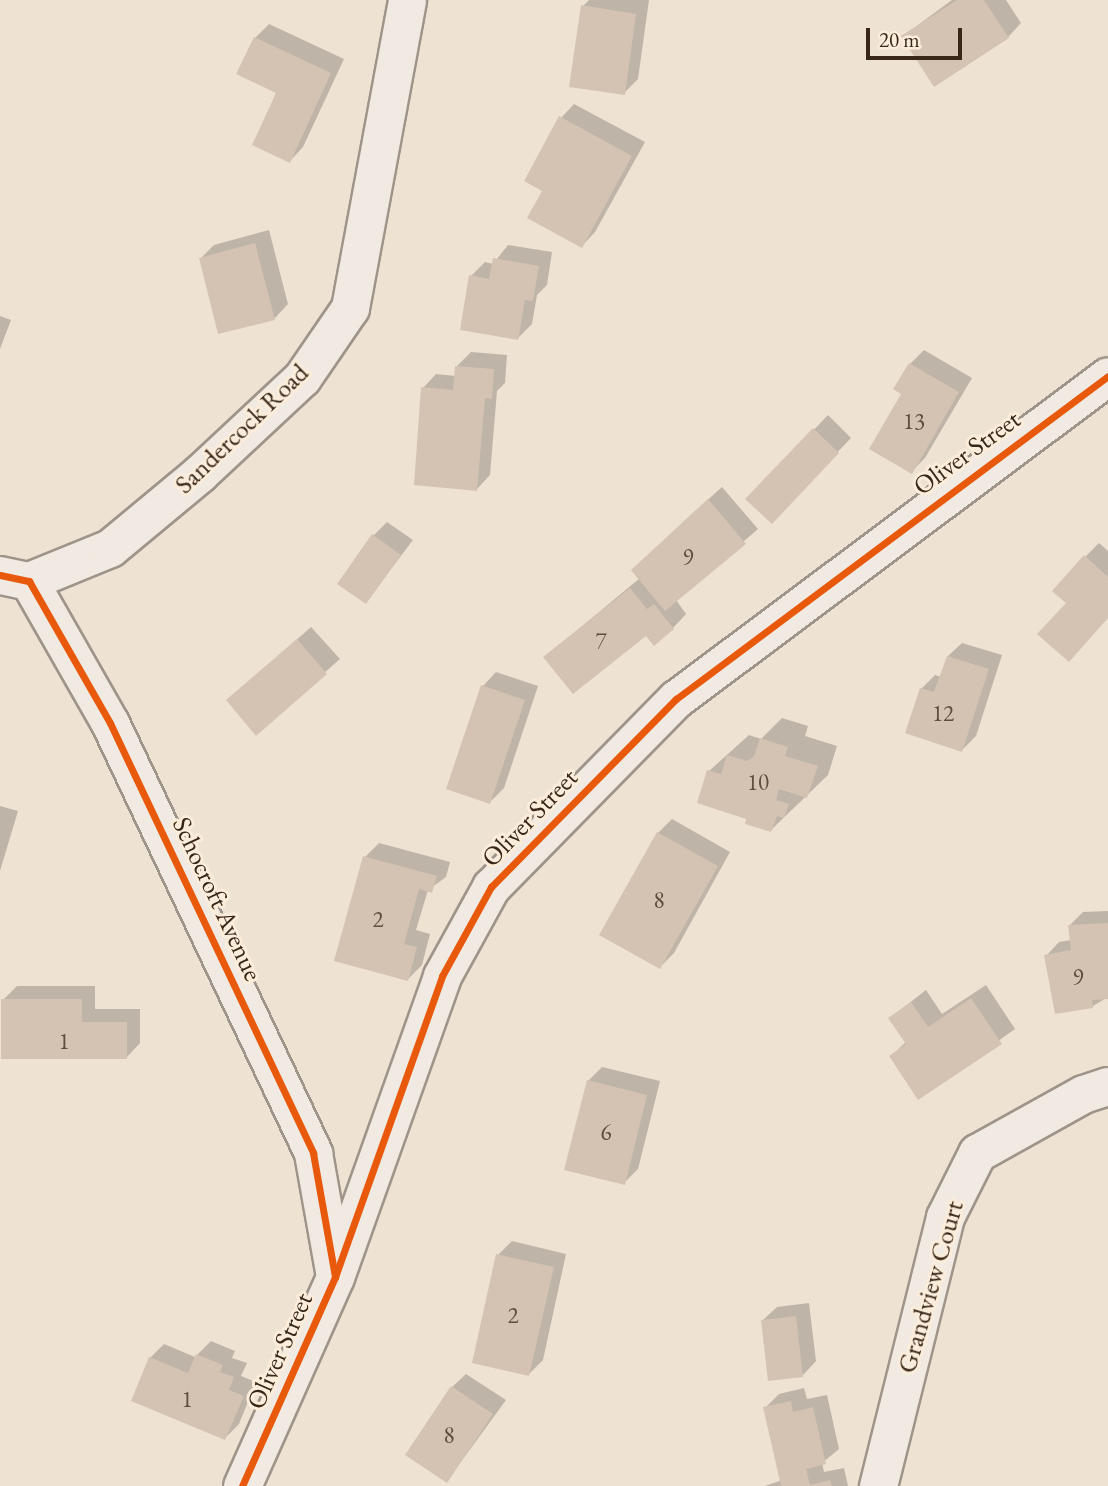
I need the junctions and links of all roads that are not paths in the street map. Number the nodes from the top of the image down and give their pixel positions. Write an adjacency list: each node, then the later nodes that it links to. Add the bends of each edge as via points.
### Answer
1 (407, 0): 3 (street, Sandercock Road, via 350,308 302,378 199,474 110,548)
2 (1108, 376): 5 (street, Oliver Street, via 676,699 491,887 442,976)
3 (15, 578): 5 (street, Schocroft Avenue, via 110,723 313,1153)
4 (1108, 1086): 7 (street, Grandview Court, via 1083,1094 977,1153 945,1217)
5 (335, 1278): 6 (street, Oliver Street)
6 (242, 1486)
7 (878, 1486)

